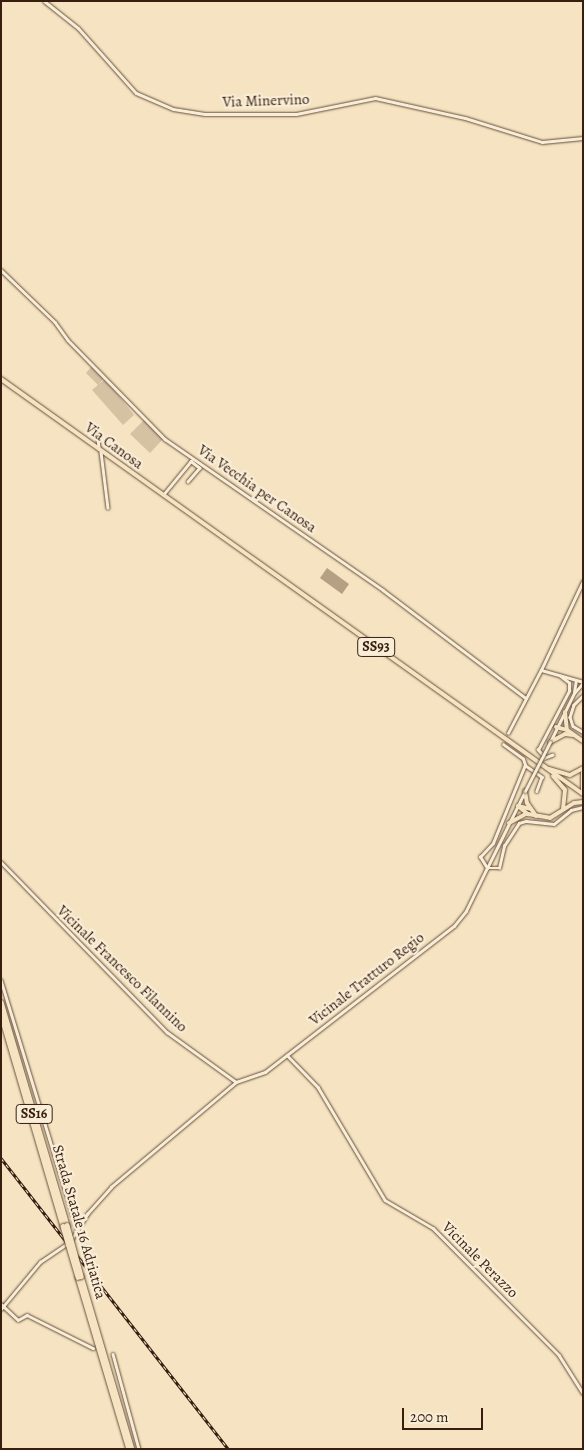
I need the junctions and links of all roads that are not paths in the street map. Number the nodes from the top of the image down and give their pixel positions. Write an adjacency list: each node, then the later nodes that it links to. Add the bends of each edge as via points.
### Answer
1 (44, 1): 2 (main road, Via Minervino, via 78,28 131,88 152,102 173,109 200,113 296,114 375,98 465,118 542,142)
2 (583, 138)
3 (1, 270): 19 (street, Via Vecchia per Canosa, via 56,322 68,340 165,439 382,590)
4 (1, 379): 6 (main road, Via Canosa / SS93)
5 (98, 438): 6 (street)
6 (100, 449): 10 (main road, Via Canosa / SS93); 11 (street)
7 (178, 478): 8 (street); 9 (street, via 191,461 200,468); 10 (street)
8 (183, 482)
9 (188, 482)
10 (163, 495): 29 (main road, Via Canosa / SS93)
11 (108, 508)
12 (583, 580): 13 (main road)
13 (541, 670): 14 (main road); 19 (street)
14 (560, 676): 15 (main road); 28 (street, via 569,683 569,691 538,750 545,758)
15 (576, 680): 16 (main road); 17 (main road)
16 (583, 683): 17 (main road)
17 (574, 693): 20 (main road)
18 (583, 696): 23 (street, via 572,710 571,722)
19 (526, 698): 24 (street)
20 (564, 712): 21 (main road); 22 (main road)
21 (556, 727): 22 (main road); 26 (main road)
22 (566, 732): 25 (main road); 26 (main road)
23 (583, 732)
24 (508, 733)
25 (583, 741)
26 (550, 742): 34 (main road, bridge)
27 (504, 745): 30 (street, via 523,759)
28 (553, 756)
29 (538, 764): 31 (main road, via 563,775); 36 (main road, SS93); 40 (main road, via 565,790)
30 (525, 765): 35 (street, via 542,777); 44 (street, via 493,843 480,857)
31 (583, 768)
32 (583, 772): 33 (main road)
33 (583, 790)
34 (525, 791): 38 (main road); 41 (main road)
35 (537, 791)
36 (583, 794)
37 (583, 802): 40 (main road, via 574,803)
38 (518, 806): 41 (main road); 42 (main road)
39 (583, 806): 44 (street, via 571,810 554,824 519,823 504,846 499,868)
40 (562, 811): 41 (main road, via 550,818)
41 (530, 812): 42 (main road)
42 (509, 823): 44 (main road)
43 (1, 862): 49 (street, Vicinale Francesco Filannino, via 168,1032)
44 (487, 868): 48 (street, Vicinale Tratturo Regio, via 466,912 454,926)
45 (1, 980): 51 (street)
46 (1, 1002): 50 (highway, Strada Statale 16 Adriatica / SS16)
47 (1, 1014): 50 (highway, Strada Statale 16 Adriatica / SS16)
48 (287, 1055): 49 (street, Vicinale Tratturo Regio, via 266,1072); 55 (street, Vicinale Perazzo, via 318,1087 385,1200 433,1228 559,1356)
49 (236, 1082): 51 (street, via 111,1187)
50 (65, 1226): 56 (highway, Strada Statale 16 Adriatica / SS16, bridge)
51 (76, 1229): 52 (street, via 63,1248 40,1262)
52 (2, 1306): 53 (street, via 18,1320 27,1315)
53 (93, 1348)
54 (113, 1354): 57 (street)
55 (583, 1393)
56 (131, 1449)
57 (139, 1449)

